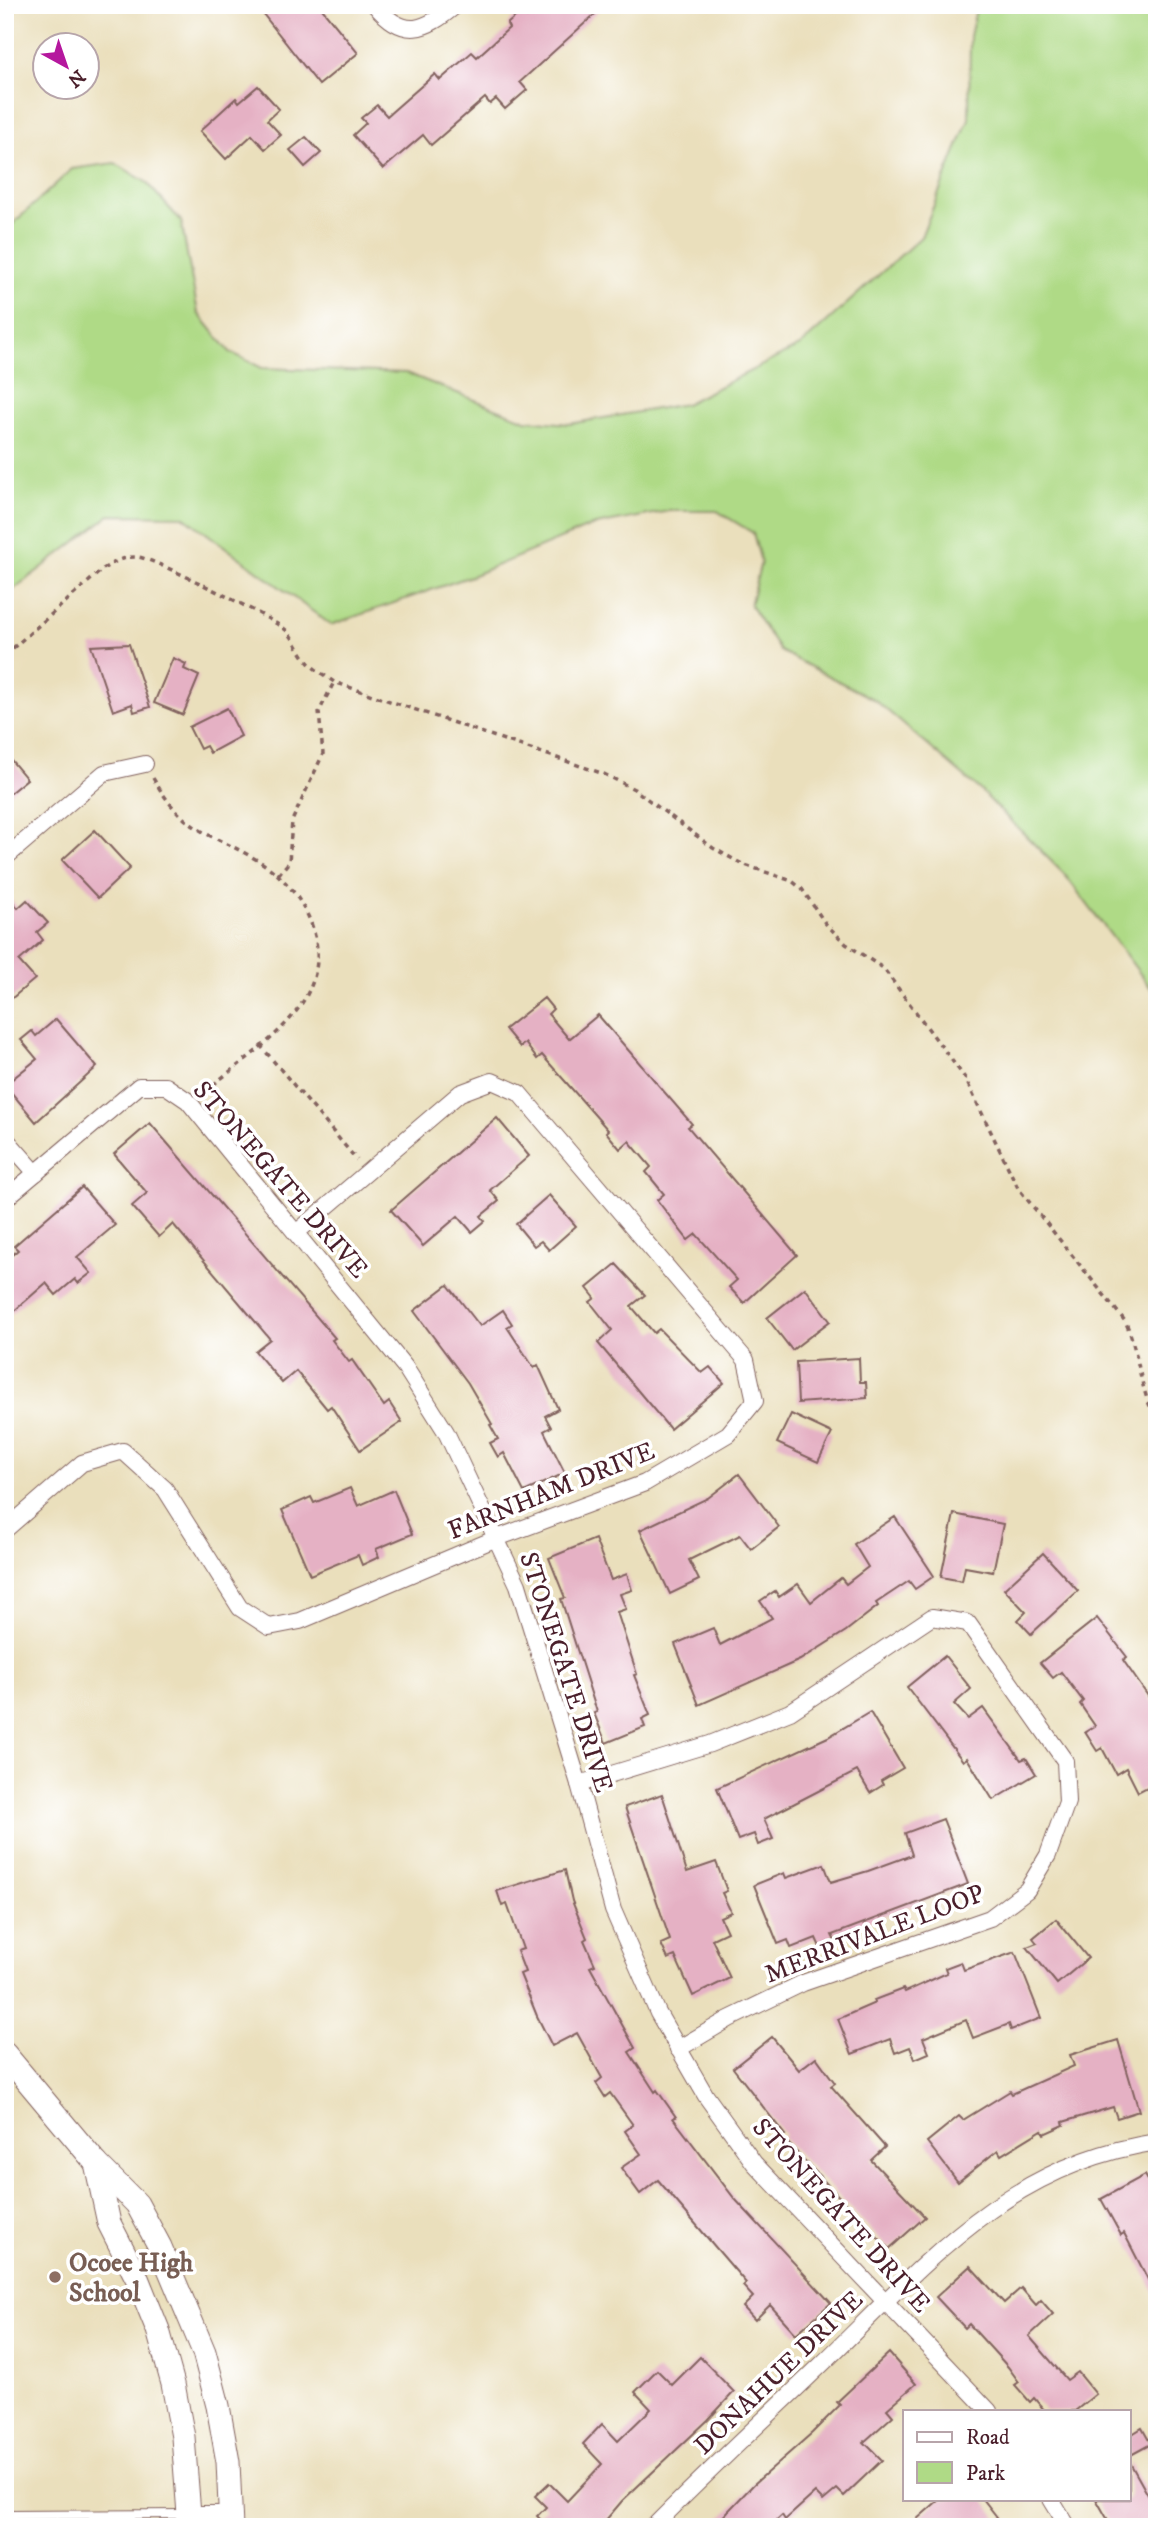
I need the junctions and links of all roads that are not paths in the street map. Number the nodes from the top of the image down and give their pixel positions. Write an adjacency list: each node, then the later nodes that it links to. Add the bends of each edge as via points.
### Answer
1 (375, 5): 2 (street, via 400,26 414,29 434,24)
2 (456, 5)
3 (145, 764): 4 (street, via 104,773)
4 (5, 858)
5 (5, 1138): 6 (street)
6 (36, 1173): 7 (street, STONEGATE DRIVE); 8 (street, STONEGATE DRIVE, via 139,1086 166,1086 191,1103)
7 (5, 1199)
8 (296, 1233): 10 (street, STONEGATE DRIVE, via 405,1367 446,1432); 10 (street, FARNHAM DRIVE, via 460,1093 492,1082 519,1093 746,1360 755,1401 728,1434 645,1483)
9 (5, 1530): 10 (street, FARNHAM DRIVE, via 82,1463 123,1451 165,1489 240,1608 269,1627 300,1621)
10 (497, 1538): 11 (street, STONEGATE DRIVE, via 518,1585)
11 (579, 1784): 12 (street, STONEGATE DRIVE, via 613,1910); 12 (street, MERRIVALE LOOP, via 710,1744 790,1712 932,1617 968,1623 1065,1761 1066,1802 1048,1856 1027,1890 990,1919 803,1983)
12 (678, 2049): 16 (street, STONEGATE DRIVE, via 754,2162)
13 (5, 2054): 15 (street)
14 (1157, 2142): 16 (street, DONAHUE DRIVE, via 1122,2147 1066,2165 1005,2199 946,2242)
15 (96, 2163): 20 (street, via 109,2222 158,2330 173,2384); 21 (street, via 137,2204 204,2351 228,2462)
16 (886, 2302): 17 (street, STONEGATE DRIVE); 23 (street, DONAHUE DRIVE)
17 (988, 2410)
18 (1052, 2500): 22 (street)
19 (5, 2515): 20 (lane)
20 (191, 2520): 21 (street)
21 (231, 2520)
22 (1067, 2526)
23 (653, 2527)

